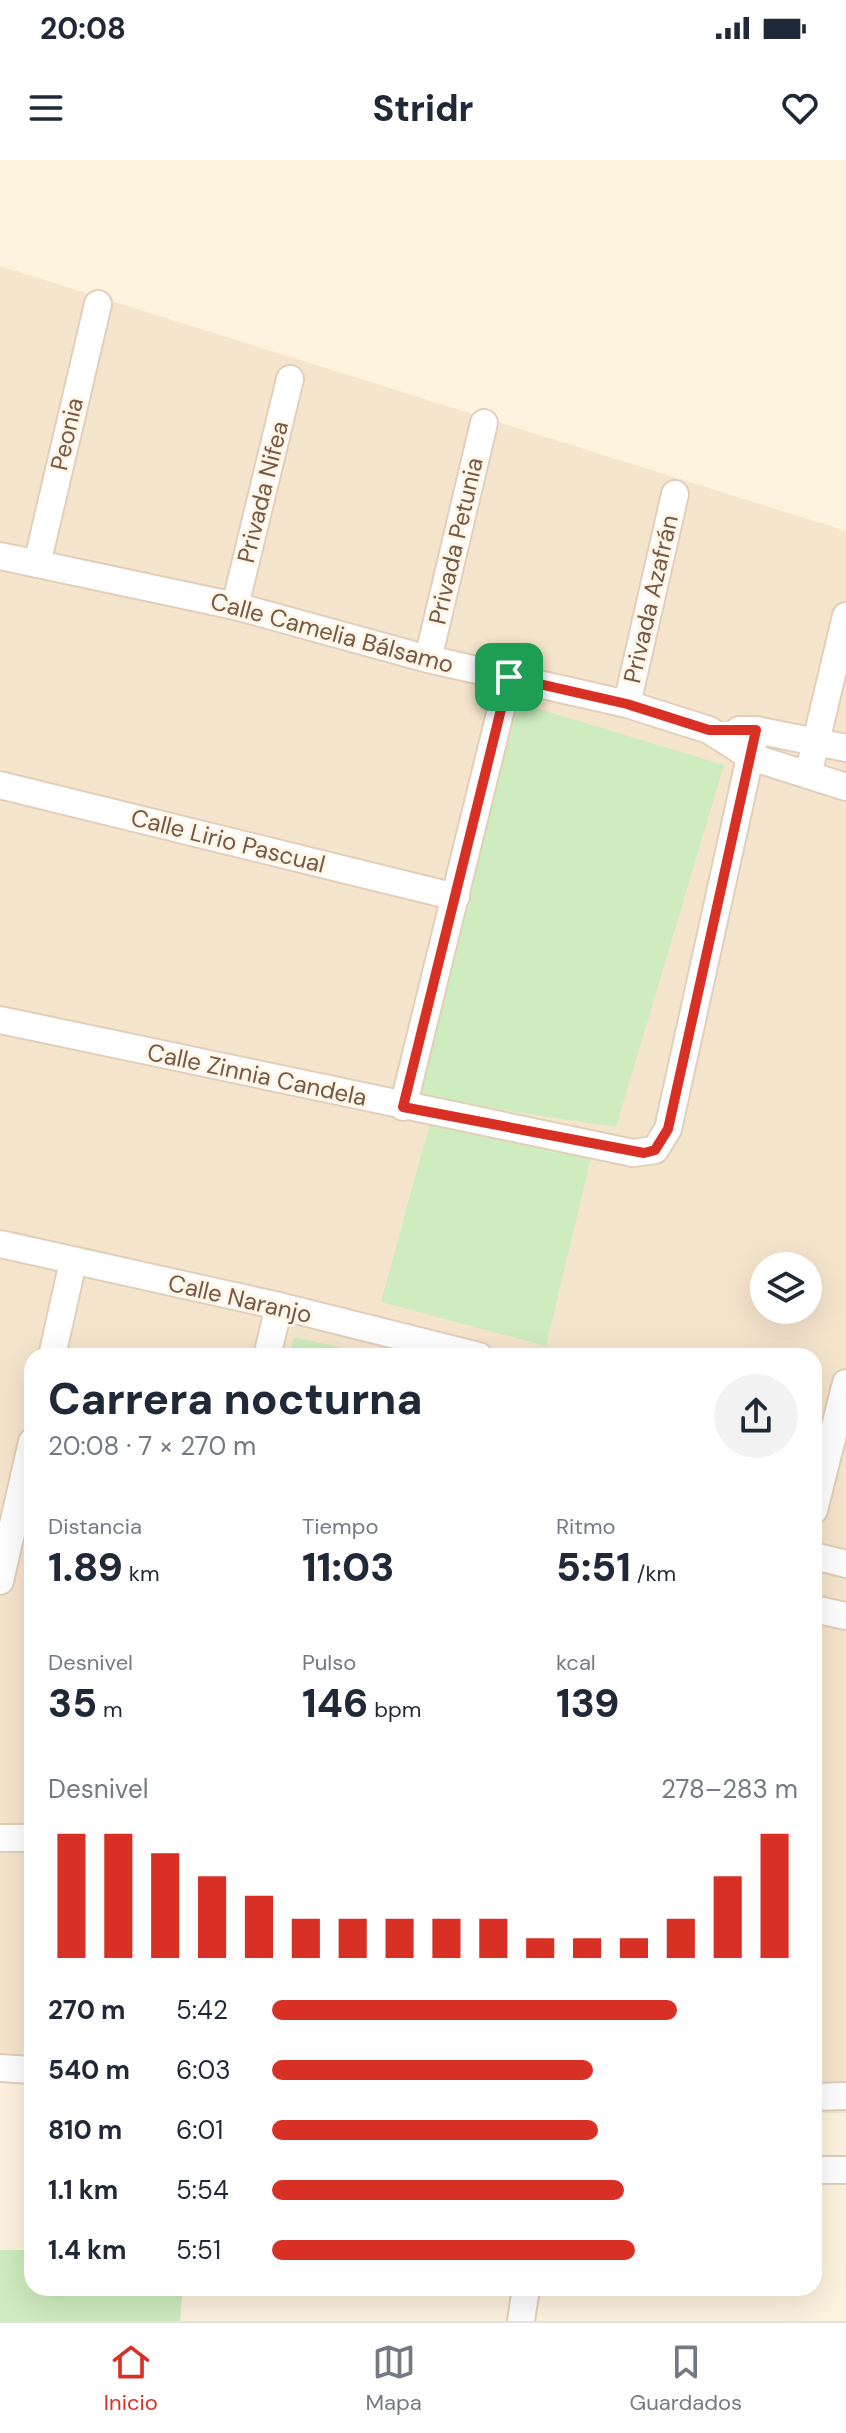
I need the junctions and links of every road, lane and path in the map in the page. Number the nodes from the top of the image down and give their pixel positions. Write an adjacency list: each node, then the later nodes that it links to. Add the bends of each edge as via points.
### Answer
1 (98, 304): 6 (street, Peonia)
2 (290, 379): 7 (street, Privada Nifea)
3 (484, 423): 9 (street, Privada Petunia)
4 (675, 494): 11 (street, Privada Azafrán)
5 (0, 556): 6 (street, Calle Camelia Bálsamo)
6 (37, 564): 7 (street, Calle Camelia Bálsamo)
7 (235, 606): 9 (street, Calle Camelia Bálsamo)
8 (846, 616): 14 (street)
9 (428, 659): 10 (street, Calle Camelia Bálsamo)
10 (509, 677): 11 (street, Calle Camelia Bálsamo); 20 (street)
11 (627, 704): 12 (street, Calle Camelia Bálsamo)
12 (709, 730): 13 (street, Calle Camelia Bálsamo); 16 (street, Calle Camelia Bálsamo)
13 (756, 730): 14 (street, Calle Camelia Bálsamo); 16 (street)
14 (813, 743): 15 (street, Calle Camelia Bálsamo); 17 (street)
15 (846, 748)
16 (751, 757): 17 (street, Calle Camelia Bálsamo); 22 (street, Calle Zinnia Candela, via 668,1129 655,1150 633,1153)
17 (808, 775): 19 (street, Calle Camelia Bálsamo)
18 (0, 785): 20 (street, Calle Lirio Pascual)
19 (846, 787)
20 (456, 897): 22 (street)
21 (0, 1020): 22 (street, Calle Zinnia Candela)
22 (403, 1107)
23 (0, 1244): 24 (street, Calle Naranjo)
24 (73, 1262): 25 (street, Calle Naranjo); 26 (street)
25 (279, 1306): 27 (street); 28 (street, Calle Naranjo)
26 (54, 1348)
27 (269, 1348)
28 (447, 1348)
29 (846, 1383): 31 (street)
30 (24, 1477): 34 (street)
31 (822, 1478)
32 (822, 1558): 33 (street)
33 (846, 1564)
34 (0, 1581)
35 (822, 1611): 36 (street)
36 (846, 1616)
37 (0, 1838): 38 (street)
38 (24, 1838)
39 (0, 2068): 40 (street)
40 (24, 2070)
41 (846, 2096): 42 (street)
42 (822, 2097)
43 (822, 2170): 44 (street)
44 (846, 2170)
45 (525, 2296): 46 (street)
46 (521, 2321)

